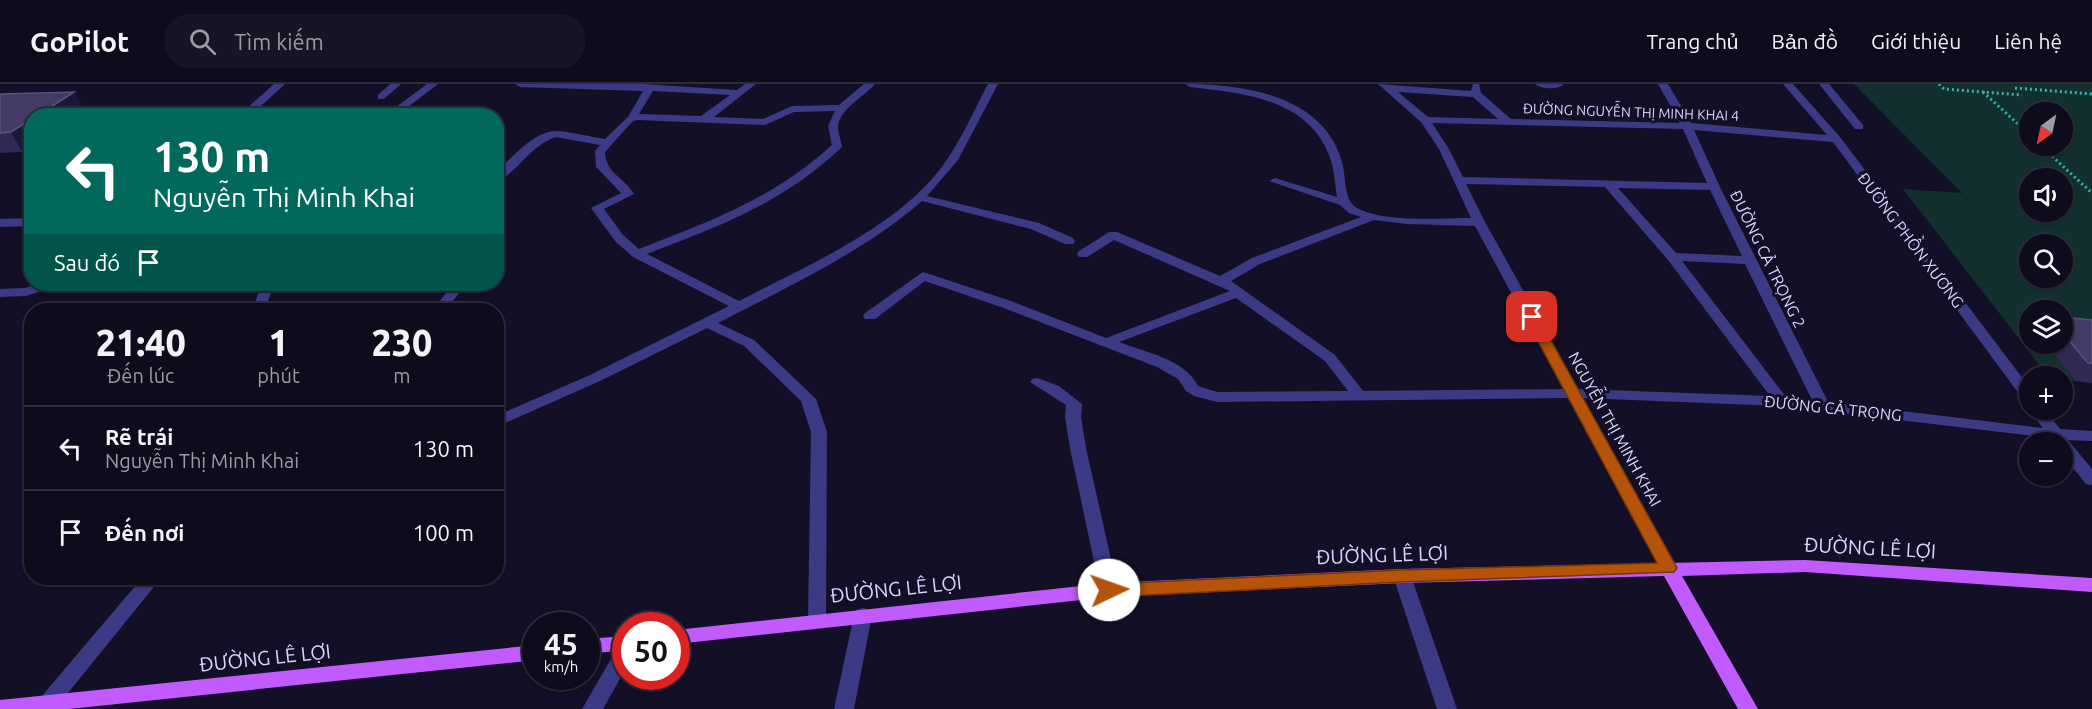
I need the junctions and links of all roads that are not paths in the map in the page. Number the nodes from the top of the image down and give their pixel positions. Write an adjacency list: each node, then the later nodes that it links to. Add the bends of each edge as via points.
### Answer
1 (280, 84): 19 (street)
2 (396, 84): 18 (street)
3 (434, 84): 20 (street)
4 (520, 84): 15 (street)
5 (751, 84): 17 (street)
6 (870, 84): 21 (street)
7 (993, 84): 35 (street, via 958,150 936,181)
8 (1190, 84): 36 (street, via 1240,89 1270,97 1310,118 1320,127 1335,156)
9 (1540, 84): 13 (street)
10 (1663, 84): 26 (street, ĐƯỜNG CẢ TRỌNG 2)
11 (1788, 84): 28 (street, ĐƯỜNG PHỒN XƯƠNG)
12 (1824, 84): 27 (street)
13 (1558, 85)
14 (1385, 86): 16 (street); 24 (street, NGUYỄN THỊ MINH KHAI)
15 (643, 87): 17 (street); 22 (street, via 648,90)
16 (1477, 89): 25 (street)
17 (738, 93): 23 (street)
18 (381, 97)
19 (252, 108)
20 (400, 108)
21 (841, 108): 23 (street, via 792,109 756,123); 42 (street, via 834,126 837,146 783,191 745,211)
22 (632, 118): 23 (street); 29 (street)
23 (703, 120)
24 (1425, 120): 25 (street, ĐƯỜNG NGUYỄN THỊ MINH KHAI 4); 31 (street, NGUYỄN THỊ MINH KHAI)
25 (1508, 122): 26 (street, ĐƯỜNG NGUYỄN THỊ MINH KHAI 4)
26 (1687, 126): 28 (street, ĐƯỜNG NGUYỄN THỊ MINH KHAI 4); 34 (street, ĐƯỜNG CẢ TRỌNG 2)
27 (1859, 127)
28 (1836, 139): 57 (street, ĐƯỜNG PHỒN XƯƠNG)
29 (609, 143): 30 (street, via 548,136); 42 (street, via 600,151 600,165 628,194 597,208 619,238)
30 (504, 172)
31 (1459, 180): 33 (street); 39 (street, NGUYỄN THỊ MINH KHAI)
32 (1275, 181): 36 (street)
33 (1609, 185): 34 (street); 44 (street)
34 (1714, 187): 45 (street, ĐƯỜNG CẢ TRỌNG 2)
35 (918, 197): 41 (street, via 1035,226); 52 (street, via 818,265)
36 (1344, 203): 37 (street)
37 (1370, 218): 39 (street); 46 (street, via 1257,261)
38 (24, 222): 40 (street)
39 (1479, 222): 58 (street, NGUYỄN THỊ MINH KHAI)
40 (0, 223)
41 (1069, 241)
42 (637, 254): 52 (street)
43 (1083, 254): 46 (street, via 1113,235)
44 (1672, 257): 45 (street); 60 (street)
45 (1750, 260): 61 (street, ĐƯỜNG CẢ TRỌNG 2)
46 (1221, 281): 49 (street, via 1234,286)
47 (29, 291): 50 (street)
48 (454, 291): 51 (street)
49 (1237, 292): 55 (street); 59 (street, via 1330,358)
50 (0, 294)
51 (444, 303)
52 (738, 306): 54 (street)
53 (870, 316): 55 (street, ĐƯỜNG CẢ TRỌNG, via 923,276)
54 (707, 323): 62 (street); 76 (street, via 749,343 808,399 819,432)
55 (1107, 342): 59 (street, ĐƯỜNG CẢ TRỌNG, via 1180,372 1191,388 1208,395)
56 (1037, 382): 74 (street, via 1074,404 1078,448)
57 (2019, 384)
58 (1574, 393): 59 (street, ĐƯỜNG CẢ TRỌNG); 60 (street, ĐƯỜNG CẢ TRỌNG); 70 (street, NGUYỄN THỊ MINH KHAI)
59 (1359, 396)
60 (1781, 401): 61 (street, ĐƯỜNG CẢ TRỌNG)
61 (1822, 406): 65 (street, ĐƯỜNG CẢ TRỌNG)
62 (504, 419)
63 (2045, 420): 64 (street)
64 (2054, 432)
65 (2019, 434)
66 (2092, 436): 67 (street, ĐƯỜNG CẢ TRỌNG)
67 (2073, 438)
68 (2073, 456): 69 (street)
69 (2092, 480)
70 (1669, 568): 71 (main road, ĐƯỜNG LÊ LỢI); 73 (main road, ĐƯỜNG LÊ LỢI, via 1805,566); 85 (main road, NGUYỄN THỊ MINH KHAI)
71 (1401, 576): 74 (main road, ĐƯỜNG LÊ LỢI); 84 (street)
72 (146, 585): 80 (street)
73 (2092, 585)
74 (1109, 590): 75 (main road, ĐƯỜNG LÊ LỢI)
75 (862, 615): 76 (main road, ĐƯỜNG LÊ LỢI); 83 (street)
76 (817, 620): 77 (main road, ĐƯỜNG LÊ LỢI)
77 (690, 635)
78 (522, 653): 80 (main road, ĐƯỜNG LÊ LỢI)
79 (612, 674): 82 (street)
80 (48, 703): 81 (main road, ĐƯỜNG LÊ LỢI)
81 (0, 708)
82 (592, 709)
83 (844, 709)
84 (1448, 709)
85 (1748, 709)

